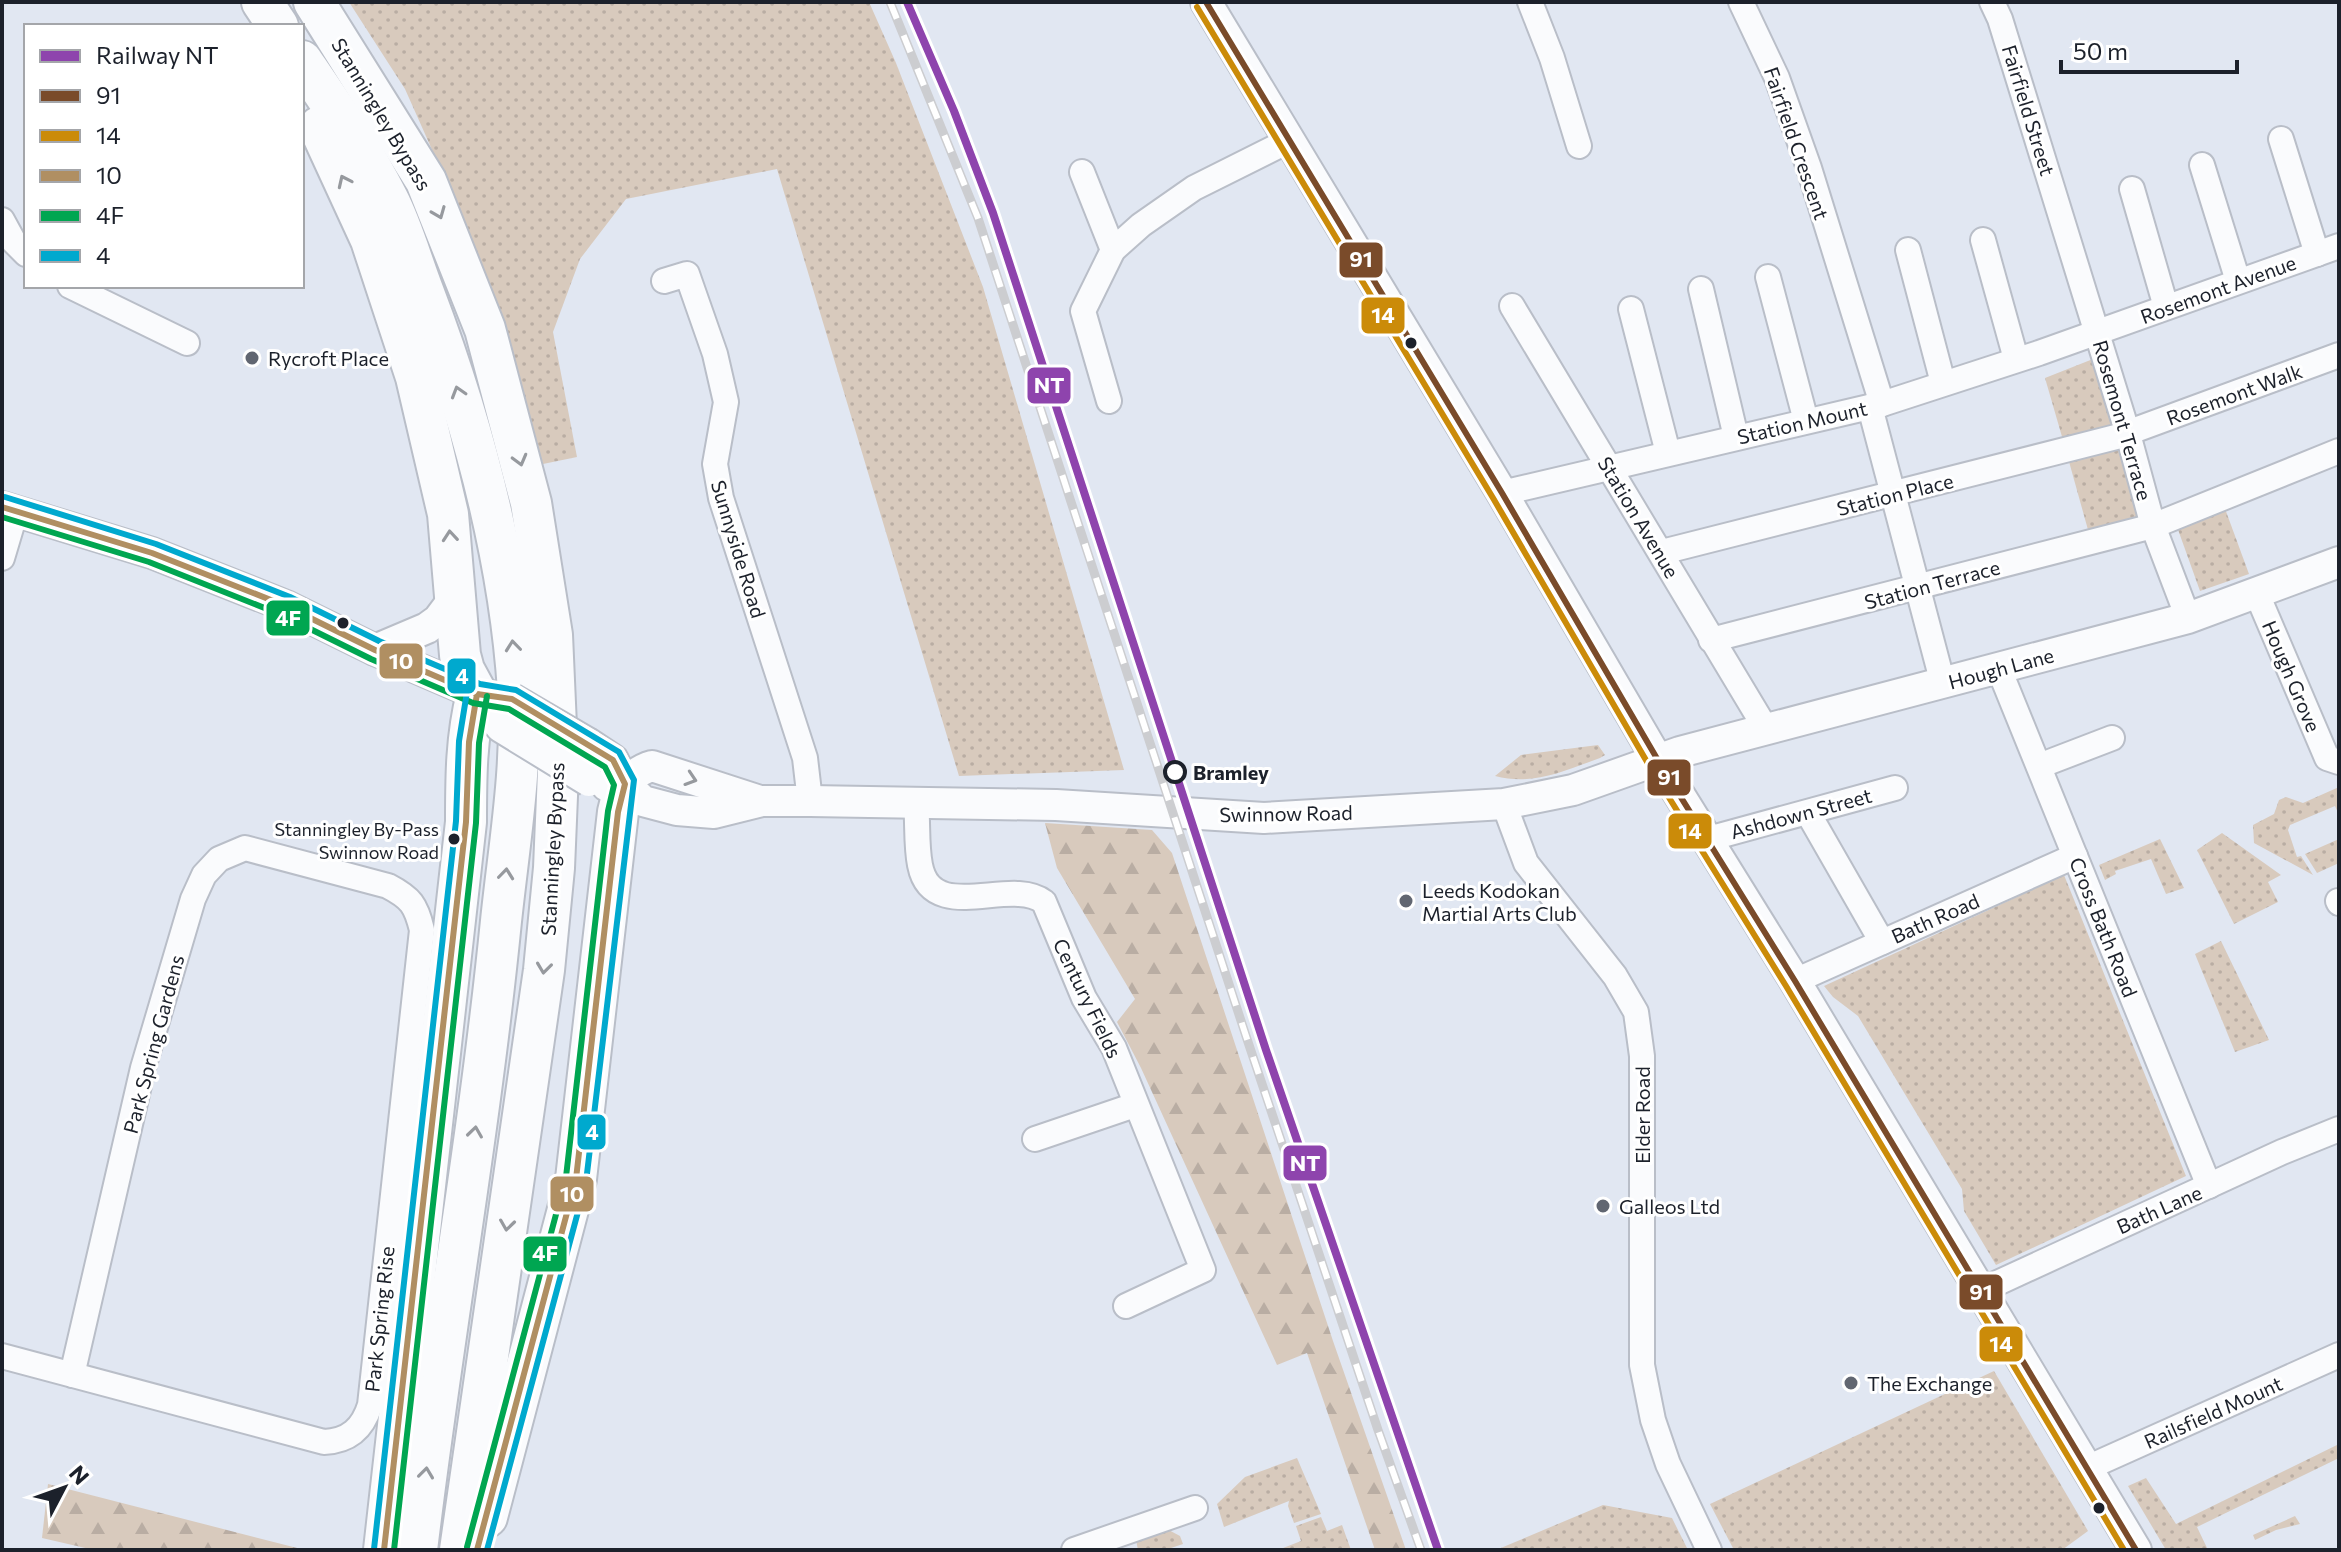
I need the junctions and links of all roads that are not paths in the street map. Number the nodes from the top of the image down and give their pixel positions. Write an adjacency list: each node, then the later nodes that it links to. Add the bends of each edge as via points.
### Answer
1 (261, 2): 7 (highway)
2 (314, 2): 89 (highway, Stanningley Bypass, one-way to 89, via 426,181 485,329 531,503 552,635 558,772 544,970)
3 (1206, 2): 11 (street)
4 (1530, 2): 12 (street)
5 (1741, 2): 37 (street, Fairfield Crescent, via 1777,78 1809,168)
6 (1992, 2): 17 (street, Fairfield Street)
7 (274, 24)
8 (304, 64): 88 (highway, Stanningley Bypass, one-way to 8, via 490,1036 518,751 518,691 487,486 442,341 389,200)
9 (304, 94): 53 (highway, one-way to 9, via 448,514 416,377 371,240)
10 (2281, 139): 22 (street)
11 (1290, 140): 20 (street, via 1194,188); 44 (street)
12 (1579, 146)
13 (2202, 165): 25 (street)
14 (1082, 172): 20 (street)
15 (2132, 189): 29 (street)
16 (2, 220): 19 (street)
17 (2063, 220): 31 (street, Rosemont Terrace)
18 (1983, 240): 34 (street)
19 (22, 242)
20 (1113, 250): 36 (street, via 1083,311)
21 (1908, 250): 35 (street)
22 (2328, 250): 25 (street, Rosemont Avenue)
23 (1768, 277): 38 (street)
24 (664, 281): 67 (street, Sunnyside Road, via 687,274 715,354 726,402 715,464 721,498 805,758)
25 (2238, 281): 29 (street, Rosemont Avenue)
26 (74, 288): 32 (street)
27 (1701, 289): 40 (street)
28 (1512, 306): 43 (street, Station Avenue)
29 (2166, 307): 31 (street, Rosemont Avenue)
30 (1631, 309): 42 (street)
31 (2097, 332): 34 (street, Station Mount); 39 (street, Rosemont Terrace)
32 (187, 343)
33 (2339, 355): 39 (street, Rosemont Walk)
34 (2016, 359): 35 (street, Station Mount)
35 (1943, 383): 37 (street, Station Mount)
36 (1109, 401)
37 (1876, 405): 38 (street, Station Mount); 45 (street, Fairfield Crescent)
38 (1806, 421): 40 (street, Station Mount)
39 (2128, 434): 45 (street, Station Place); 47 (street, Rosemont Terrace)
40 (1736, 437): 42 (street, Station Mount)
41 (2339, 451): 47 (street, Station Terrace)
42 (1668, 453): 43 (street, Station Mount)
43 (1609, 466): 44 (street, Station Mount); 48 (street, Station Avenue)
44 (1502, 493): 63 (street)
45 (1892, 495): 48 (street, Station Place); 51 (street, Fairfield Crescent)
46 (9, 509): 49 (street); 56 (street, Swinnow Road, via 152,553 286,606)
47 (2153, 526): 51 (street, Station Terrace); 54 (street, Rosemont Terrace)
48 (1662, 552): 55 (street, Station Avenue)
49 (2, 558)
50 (2339, 562): 52 (street, Hough Lane)
51 (1918, 588): 55 (street, Station Terrace); 58 (street, Fairfield Crescent)
52 (2257, 594): 54 (street, Hough Lane); 62 (street, Hough Grove)
53 (456, 596): 56 (street, via 427,628); 59 (highway, via 464,670)
54 (2188, 618): 57 (street, Hough Lane)
55 (1711, 640): 60 (street, Station Avenue)
56 (375, 650): 59 (street, Swinnow Road)
57 (1999, 669): 58 (street, Hough Lane); 64 (street, Cross Bath Road)
58 (1943, 684): 60 (street, Hough Lane)
59 (484, 700): 65 (street, Swinnow Road, bridge, via 501,727); 65 (street, Swinnow Road, bridge, via 512,699 589,744 613,760); 87 (highway, via 468,738 466,822)
60 (1766, 729): 63 (street, Hough Lane)
61 (2112, 738): 64 (street)
62 (2333, 760)
63 (1659, 762): 69 (street, Swinnow Road, via 1573,790); 71 (street)
64 (2039, 766): 72 (street, Cross Bath Road)
65 (607, 782): 67 (street, Swinnow Road, via 643,801 677,810 714,813 762,801); 90 (highway, via 618,812 576,1179)
66 (1895, 788): 70 (street, Ashdown Street)
67 (810, 801): 68 (street, Swinnow Road)
68 (916, 803): 69 (street, Swinnow Road, via 1056,805 1264,818); 76 (street, Century Fields, via 920,868 930,885 945,896 1019,893 1044,902 1084,998 1114,1048)
69 (1504, 804): 92 (street, Elder Road, via 1526,863 1615,976 1636,1012 1642,1056 1642,1365 1668,1464)
70 (1808, 813): 71 (street, Ashdown Street); 74 (street)
71 (1708, 839): 75 (street)
72 (2075, 856): 74 (street, Bath Road); 79 (street, Cross Bath Road)
73 (355, 878): 84 (street, Park Spring Gardens, via 245,848 219,859 204,875 143,1068); 84 (street, Park Spring Rise, via 405,894 417,909 422,930 367,1416 351,1435 324,1442)
74 (1882, 942): 75 (street, Bath Road)
75 (1795, 981): 80 (street)
76 (1135, 1105): 78 (street); 81 (street, Century Fields, via 1203,1270)
77 (2339, 1129): 79 (street, Bath Lane)
78 (1035, 1139)
79 (2209, 1186): 80 (street, Bath Lane)
80 (1980, 1291): 85 (street)
81 (1126, 1306)
82 (2339, 1355): 85 (street, Railsfield Mount)
83 (2, 1356): 84 (street, Park Spring Rise)
84 (72, 1375)
85 (2087, 1468): 93 (street)
86 (1195, 1508): 91 (street)
87 (384, 1550)
88 (417, 1550)
89 (460, 1550)
90 (477, 1550)
91 (1074, 1550)
92 (1709, 1550)
93 (2136, 1550)

